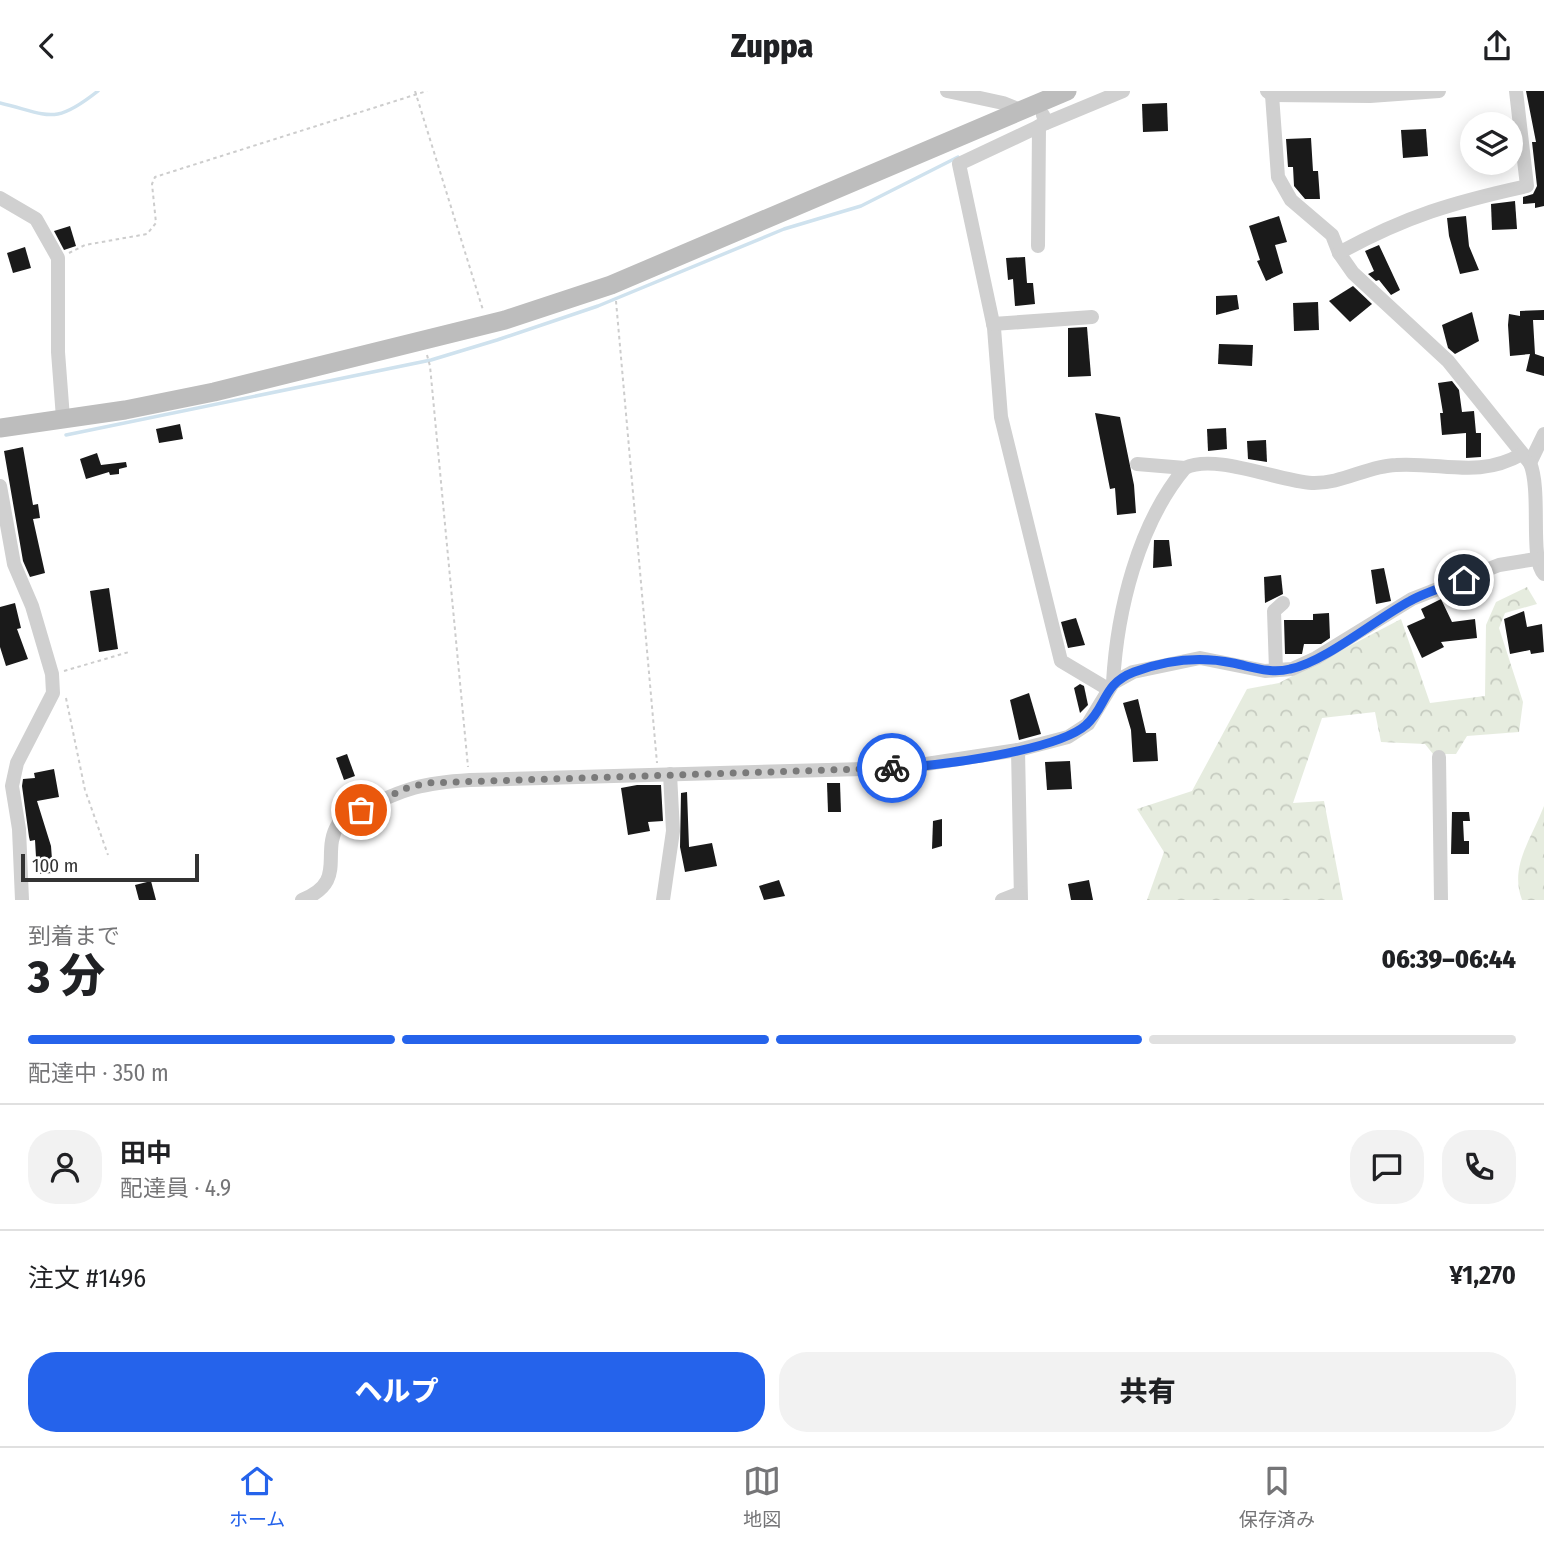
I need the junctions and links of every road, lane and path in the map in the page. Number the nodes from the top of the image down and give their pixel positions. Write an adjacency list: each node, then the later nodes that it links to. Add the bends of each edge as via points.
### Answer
1 (427, 91): 7 (path)
2 (947, 91): 9 (street)
3 (1068, 91): 9 (street)
4 (1123, 91): 9 (street)
5 (1439, 91): 8 (street, via 1370,96)
6 (1516, 91): 12 (street, via 1527,186 1452,202 1387,226)
7 (416, 93): 13 (path, via 155,177 156,223 147,234 85,245); 16 (path)
8 (1269, 93): 12 (street, via 1278,177 1291,200 1332,235)
9 (1039, 116): 11 (street); 16 (street, via 611,285); 17 (street, via 959,164)
10 (0, 198): 13 (street, via 36,219)
11 (1038, 246)
12 (1339, 253): 22 (street, via 1387,307 1448,361)
13 (58, 258): 19 (street)
14 (616, 301): 36 (path)
15 (1092, 317): 17 (street)
16 (487, 324): 19 (street, via 214,391)
17 (998, 324): 32 (street, via 1000,417 1061,661)
18 (426, 354): 37 (path)
19 (63, 418): 20 (street)
20 (0, 428)
21 (1544, 433): 22 (street)
22 (1526, 459): 24 (street, via 1490,468 1396,465 1313,483 1204,463); 26 (street, via 1535,476 1537,498)
23 (1137, 464): 24 (street)
24 (1185, 468): 32 (street, via 1147,531 1122,612)
25 (0, 486): 40 (street, via 14,564 52,674 53,693 17,763 12,786)
26 (1535, 559): 27 (street); 30 (street, via 1499,565 1412,599 1316,658 1292,669)
27 (1544, 574)
28 (1283, 603): 30 (street, via 1274,611)
29 (129, 652): 31 (path)
30 (1276, 670): 32 (street, via 1200,658 1133,672)
31 (60, 672)
32 (1111, 686): 34 (street, via 1088,724 1068,737)
33 (66, 698): 38 (path, via 85,790)
34 (1018, 750): 36 (street, via 900,768); 39 (street)
35 (1439, 757): 44 (street)
36 (664, 774): 37 (street); 42 (street, via 673,831)
37 (470, 780): 41 (street, via 404,789 340,821 333,838 328,882)
38 (108, 855)
39 (1021, 897): 43 (street)
40 (23, 900)
41 (302, 900)
42 (663, 900)
43 (1002, 900)
44 (1441, 900)

